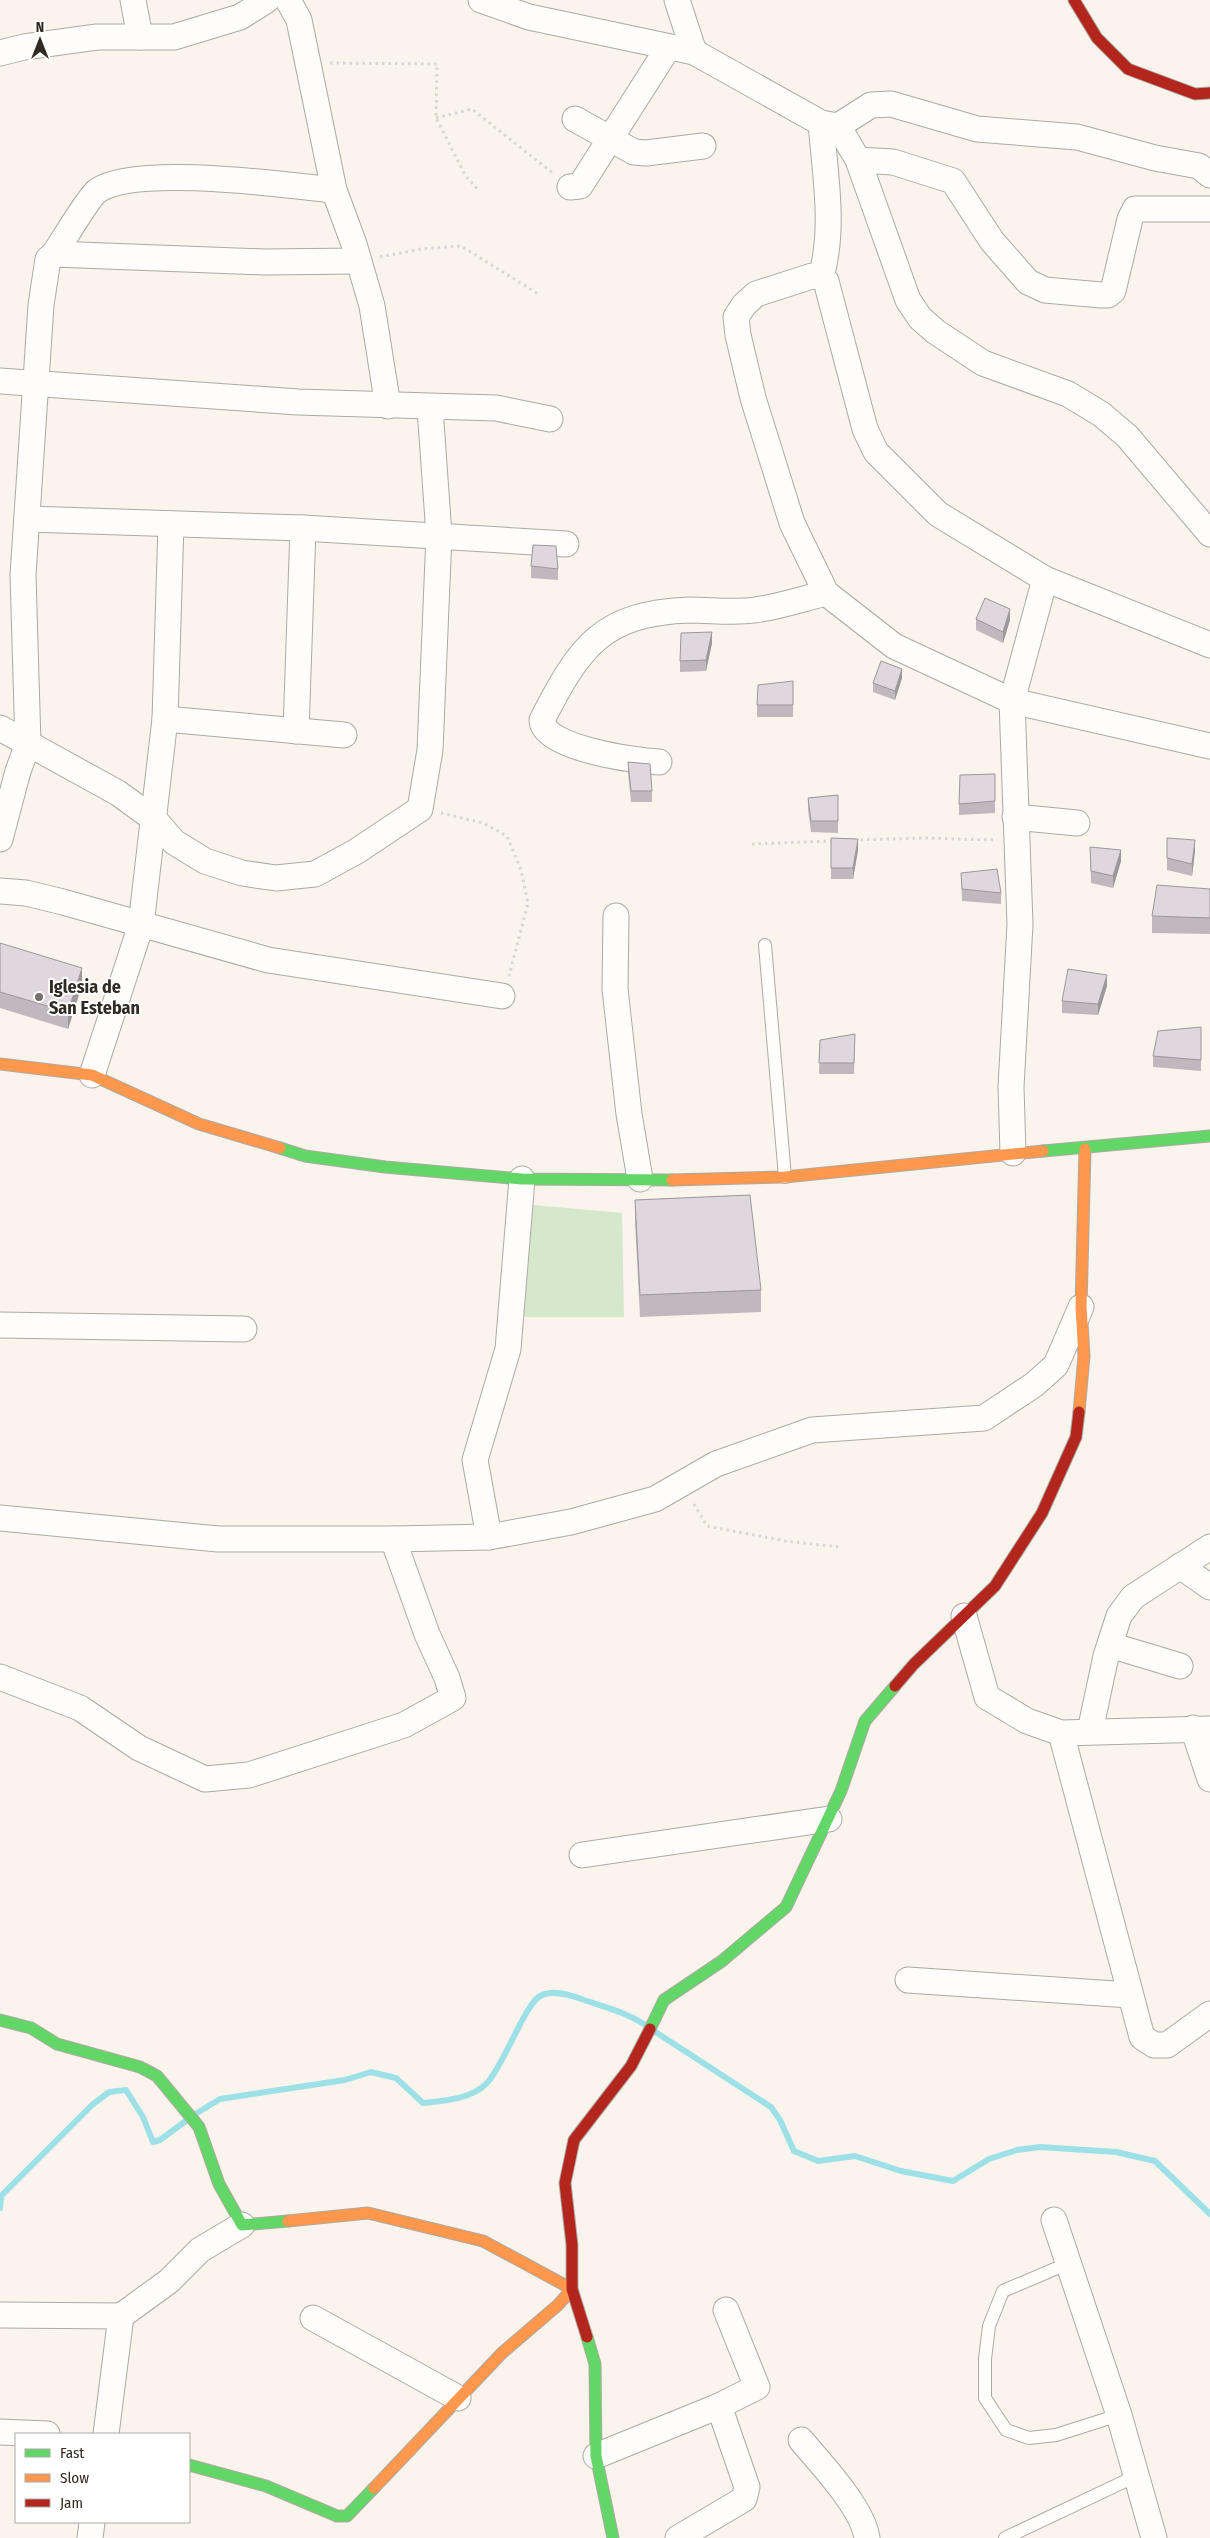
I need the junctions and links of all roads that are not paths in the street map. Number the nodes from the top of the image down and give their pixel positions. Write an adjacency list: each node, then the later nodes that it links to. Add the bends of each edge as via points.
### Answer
1 (133, 0): 7 (street)
2 (267, 0): 7 (street, via 240,17 183,34)
3 (288, 0): 19 (street, via 299,20 310,63)
4 (481, 0): 8 (street, via 529,18)
5 (677, 0): 9 (street)
6 (1074, 0): 11 (street, via 1097,38 1128,69 1195,94)
7 (140, 37): 10 (street, via 97,37)
8 (668, 48): 9 (street); 14 (street)
9 (694, 52): 13 (street)
10 (0, 53)
11 (1210, 93)
12 (575, 119): 14 (street)
13 (830, 125): 16 (street); 17 (street, via 871,105 891,104 977,129 1077,137 1199,166); 23 (street, via 829,232)
14 (609, 139): 15 (street, via 634,152 646,153); 18 (street, via 580,186)
15 (704, 146)
16 (858, 160): 20 (street, via 893,162 953,181 992,241 1028,282 1045,290 1102,295 1113,291 1135,209); 32 (street, via 908,300 920,318 983,363 1068,394 1101,414 1126,436)
17 (1210, 175)
18 (570, 187)
19 (334, 190): 21 (street, via 213,179 113,183 96,192); 22 (street)
20 (1210, 209)
21 (54, 254): 22 (street, via 265,262); 25 (street, via 48,258 46,269)
22 (359, 261): 26 (street, via 372,306)
23 (821, 277): 35 (street, via 826,282 865,429 876,452 938,514); 36 (street, via 812,276 756,294 736,317 753,398 792,523)
24 (0, 381): 25 (street)
25 (37, 385): 26 (street); 29 (street)
26 (388, 406): 27 (street)
27 (430, 408): 28 (street, via 504,409); 33 (street)
28 (550, 419)
29 (28, 519): 30 (street); 43 (street, via 23,575)
30 (171, 524): 31 (street); 39 (street)
31 (303, 528): 33 (street); 41 (street)
32 (1210, 534)
33 (439, 535): 34 (street); 46 (street, via 430,750 420,809 357,851 315,874 276,878 242,873 205,861 174,842)
34 (566, 544)
35 (1045, 579): 37 (street); 38 (street)
36 (826, 593): 38 (street, via 894,646); 45 (street, via 754,610 665,611 631,618 600,635 581,653 542,720 546,732 582,749 608,756)
37 (1210, 644)
38 (1012, 701): 44 (street); 48 (street)
39 (165, 719): 41 (street); 46 (street)
40 (0, 728): 43 (street)
41 (296, 730): 42 (street)
42 (344, 735)
43 (28, 744): 46 (street, via 118,793); 49 (street)
44 (1210, 746)
45 (659, 762)
46 (155, 820): 52 (street)
47 (1077, 823): 48 (street)
48 (1015, 829): 59 (street, via 1020,924 1011,1087)
49 (0, 839)
50 (0, 891): 52 (street, via 64,902)
51 (616, 916): 62 (street, via 615,989)
52 (142, 925): 54 (street, via 268,960); 56 (street)
53 (765, 945): 60 (lane)
54 (502, 996)
55 (0, 1064): 56 (street)
56 (92, 1075): 61 (street, via 199,1124 305,1156 385,1167)
57 (1210, 1136): 58 (street)
58 (1085, 1149): 59 (street); 63 (street)
59 (1013, 1153): 60 (street)
60 (784, 1177): 62 (street)
61 (522, 1179): 62 (street); 67 (street, via 508,1350 475,1460)
62 (640, 1179)
63 (1082, 1307): 67 (street, via 1056,1365 1035,1384 984,1418 812,1430 716,1464 646,1502 571,1522); 72 (street, via 1084,1356 1076,1437 1042,1513 995,1586)
64 (0, 1325): 65 (street)
65 (244, 1329)
66 (0, 1518): 68 (street, via 218,1539)
67 (489, 1537): 68 (street)
68 (393, 1539): 75 (street, via 426,1634 453,1698 404,1724 249,1775 205,1779 139,1748 80,1708)
69 (1210, 1547): 70 (street)
70 (1180, 1566): 71 (street); 73 (street, via 1133,1597 1119,1616)
71 (1210, 1587)
72 (964, 1616): 77 (street, via 986,1697 1027,1721); 80 (street, via 914,1664 864,1721)
73 (1110, 1645): 74 (street); 78 (street)
74 (1180, 1666)
75 (0, 1677)
76 (1201, 1728): 78 (street); 79 (street)
77 (1062, 1732): 78 (street); 83 (street)
78 (1090, 1732)
79 (1210, 1779)
80 (829, 1819): 81 (street); 89 (street, via 786,1906 722,1961 664,2000 631,2066 574,2140 565,2183 572,2245)
81 (582, 1856)
82 (908, 1980): 83 (street)
83 (1130, 1996): 84 (street, via 1142,2037 1154,2045 1167,2045)
84 (1210, 2014)
85 (0, 2020): 87 (street, via 31,2028 57,2044 140,2067 157,2076 184,2105 199,2128 219,2184)
86 (1054, 2220): 88 (street)
87 (242, 2225): 89 (street, via 368,2213 483,2241); 92 (street, via 200,2250 169,2281)
88 (1069, 2262): 96 (street); 96 (lane, via 1003,2291 989,2326 985,2398 1006,2430 1029,2438 1056,2435)
89 (572, 2289): 94 (street); 101 (street, via 595,2364)
90 (726, 2310): 95 (street, via 757,2387)
91 (0, 2315): 92 (street)
92 (121, 2316): 99 (street)
93 (313, 2318): 94 (street)
94 (458, 2398): 102 (street, via 346,2516 338,2518 233,2473)
95 (719, 2406): 101 (street); 107 (street, via 746,2487 744,2499)
96 (1119, 2415): 103 (street)
97 (0, 2432): 98 (street)
98 (24, 2433)
99 (106, 2433)
100 (801, 2440): 108 (street, via 838,2484 866,2529)
101 (596, 2456): 106 (street)
102 (190, 2465)
103 (1136, 2476): 109 (lane); 110 (street)
104 (92, 2523): 105 (street)
105 (90, 2538)
106 (612, 2538)
107 (678, 2538)
108 (867, 2538)
109 (1005, 2538)
110 (1154, 2538)

